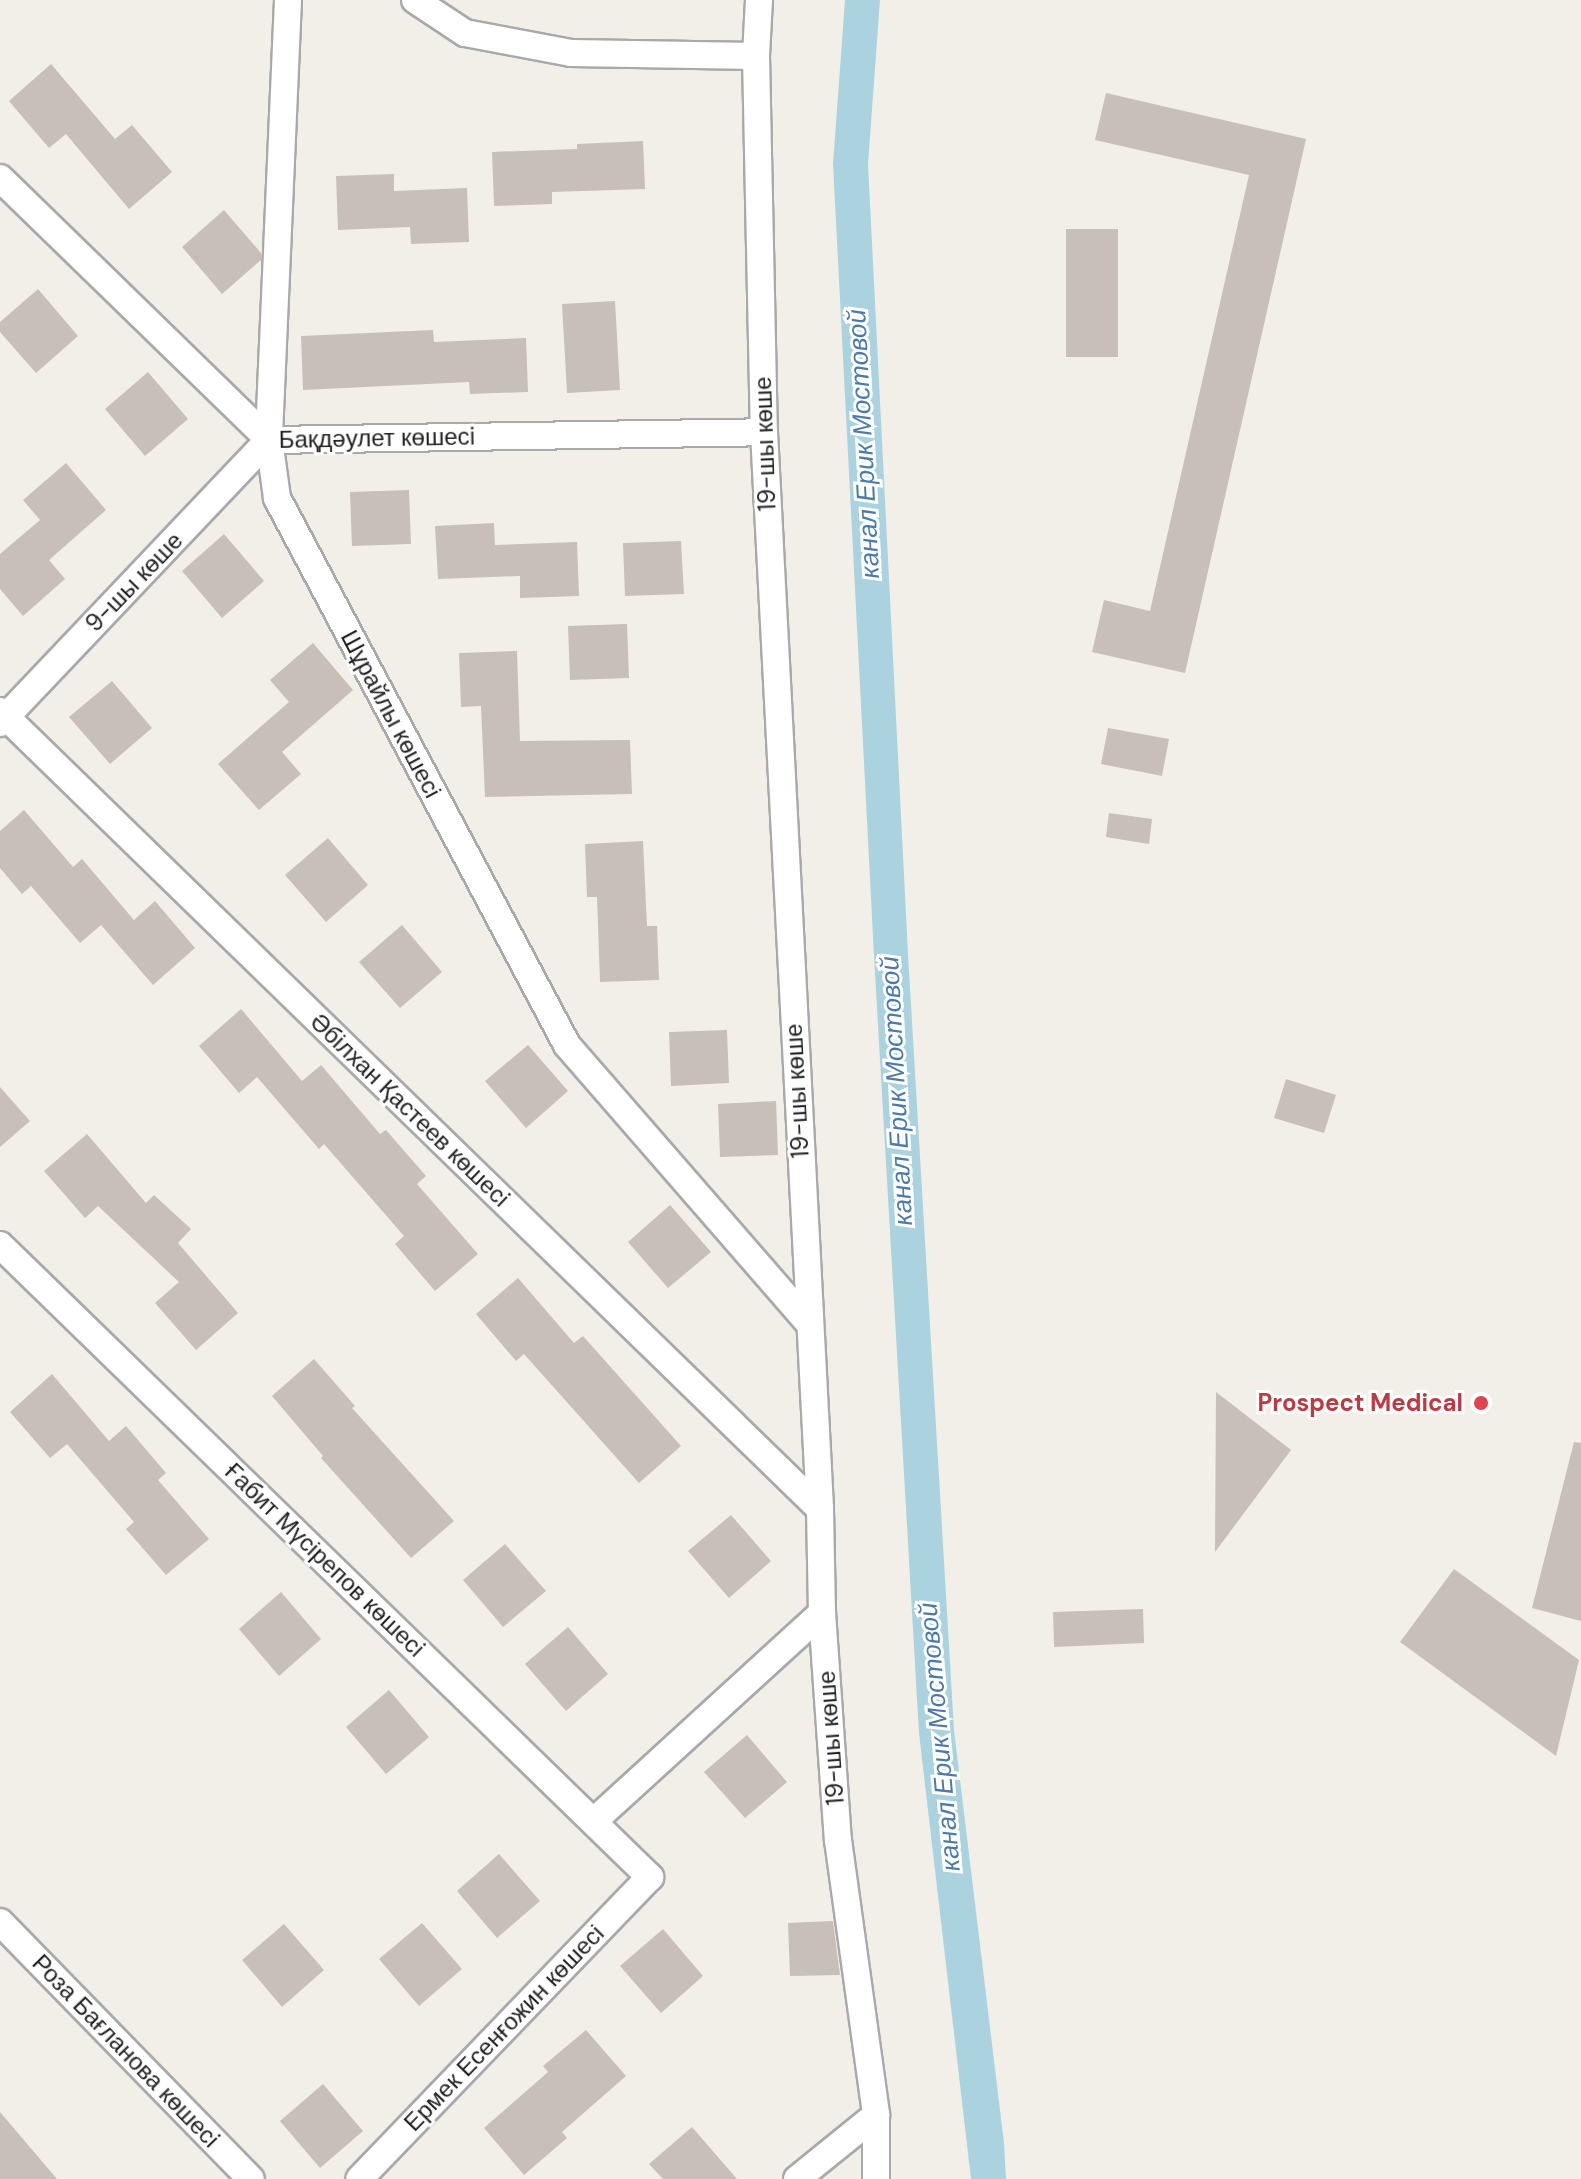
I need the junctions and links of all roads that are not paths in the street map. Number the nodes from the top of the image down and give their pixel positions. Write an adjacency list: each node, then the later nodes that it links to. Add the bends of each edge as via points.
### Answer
1 (288, 0): 7 (street, Шұрайлы көшесі)
2 (415, 0): 4 (street, via 465,33 571,53)
3 (759, 0): 4 (street, 19-шы көше)
4 (756, 56): 6 (street, 19-шы көше)
5 (0, 178): 7 (street, Бақдәулет көшесi)
6 (764, 432): 7 (street, Бақдәулет көшесi); 10 (street, 19-шы көше)
7 (269, 440): 8 (street, 9-шы көше); 10 (street, Шұрайлы көшесі, via 277,498 567,1045)
8 (2, 717): 11 (street, Әбілхан Қастеев көшесi)
9 (0, 1245): 13 (street, Ғабит Мүсірепов көшесi)
10 (808, 1322): 11 (street, 19-шы көше)
11 (820, 1509): 12 (street, 19-шы көше)
12 (822, 1613): 13 (street); 16 (street, 19-шы көше, via 838,1840)
13 (594, 1821): 14 (street, Ғабит Мүсірепов көшесi)
14 (650, 1877): 18 (street, Ермек Есенғожин көшесі)
15 (0, 1922): 17 (street, Роза Бағланова көшесi)
16 (876, 2115): 19 (street); 20 (street, 19-шы көше)
17 (251, 2179)
18 (359, 2179)
19 (797, 2179)
20 (876, 2179)

